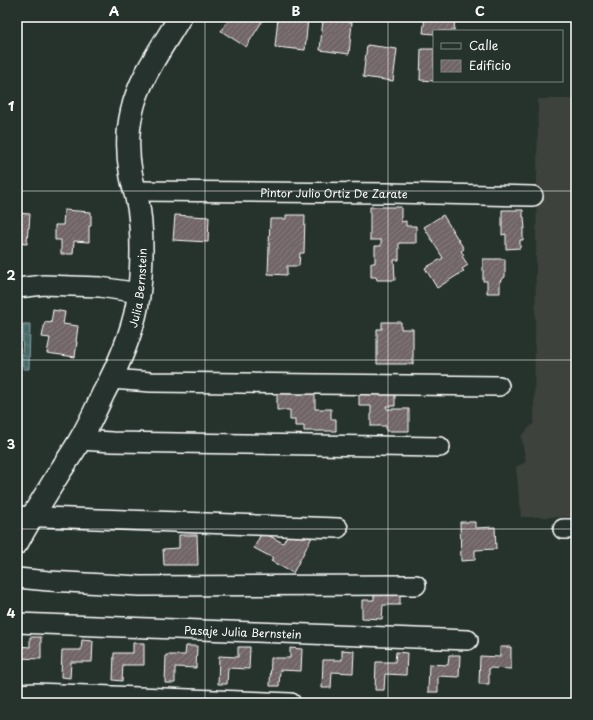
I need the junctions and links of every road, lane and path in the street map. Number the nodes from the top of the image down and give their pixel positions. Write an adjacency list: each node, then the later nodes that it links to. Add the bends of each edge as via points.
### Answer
1 (180, 17): 2 (street, Julia Bernstein, via 143,80 132,110 128,143 130,170)
2 (136, 191): 3 (street, Pintor Julio Ortiz De Zarate); 5 (street, Julia Bernstein, via 140,228)
3 (533, 196)
4 (17, 288): 5 (street, via 44,285 100,287)
5 (139, 293): 6 (street, Julia Bernstein, via 129,336)
6 (111, 379): 7 (street, via 151,382); 8 (street, Julia Bernstein)
7 (498, 386)
8 (80, 440): 9 (street); 10 (street, Julia Bernstein)
9 (440, 447)
10 (24, 516): 11 (street); 12 (street, Julia Bernstein)
11 (338, 528)
12 (17, 543)
13 (17, 578): 14 (street, via 140,586)
14 (416, 585)
15 (17, 623): 16 (street, Pasaje Julia Bernstein)
16 (468, 640)
17 (17, 694): 18 (street)
18 (292, 703)

